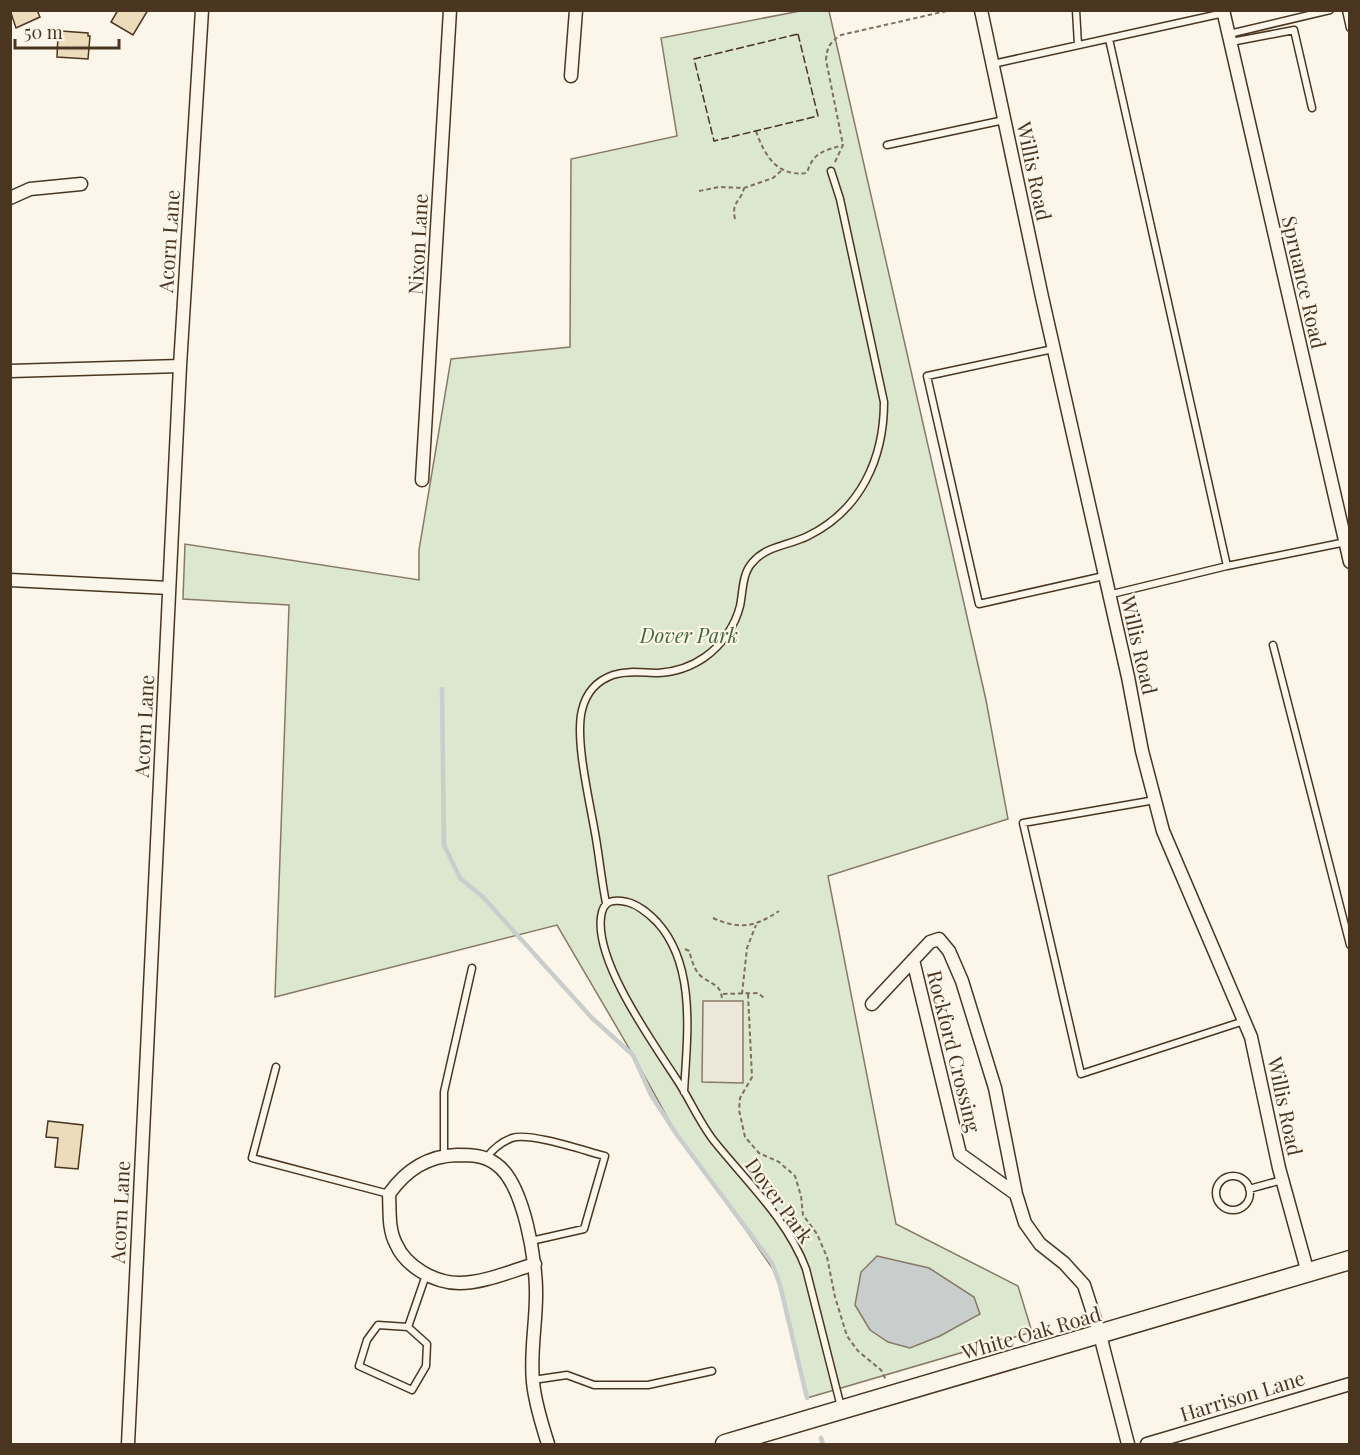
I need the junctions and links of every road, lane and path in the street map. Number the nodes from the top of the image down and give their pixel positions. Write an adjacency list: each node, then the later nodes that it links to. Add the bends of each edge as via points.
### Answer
1 (202, 10): 29 (street, Acorn Lane)
2 (450, 10): 31 (street, Nixon Lane)
3 (576, 10): 15 (street)
4 (951, 10): 19 (path, via 841,35 831,42 826,60)
5 (981, 10): 14 (street, Willis Road)
6 (1076, 10): 13 (lane)
7 (1330, 10): 11 (lane)
8 (1346, 10): 10 (lane)
9 (1223, 12): 11 (street, Spruance Road); 12 (lane)
10 (1350, 28)
11 (1229, 38): 16 (lane, via 1294,30); 32 (street, Spruance Road)
12 (1109, 39): 13 (lane); 34 (lane)
13 (1078, 45): 14 (lane)
14 (993, 64): 17 (street, Willis Road)
15 (571, 76)
16 (1312, 108)
17 (1004, 120): 20 (lane); 28 (street, Willis Road)
18 (756, 131): 21 (path)
19 (843, 145): 21 (path, via 820,152 807,173); 22 (path)
20 (886, 145)
21 (781, 171): 24 (path, via 774,178)
22 (831, 171): 41 (lane, Dover Park, via 884,402 877,459 870,476 837,516 807,537 776,546 750,564 733,626 705,657 674,672 616,674 593,686 586,697 580,723 582,747)
23 (81, 184): 26 (street, via 30,189)
24 (744, 188): 25 (path); 27 (path, via 735,203)
25 (699, 191)
26 (10, 198)
27 (735, 219)
28 (1053, 349): 35 (street, Willis Road); 35 (lane, via 927,376 979,604)
29 (180, 366): 30 (street); 37 (street, Acorn Lane)
30 (10, 371)
31 (422, 480)
32 (1347, 542): 33 (street, Spruance Road); 34 (lane)
33 (1350, 562)
34 (1227, 566): 38 (lane)
35 (1104, 576): 38 (street, Willis Road)
36 (10, 580): 37 (street)
37 (169, 588): 76 (street, Acorn Lane)
38 (1108, 595): 40 (street, Willis Road)
39 (1273, 645): 45 (lane)
40 (1155, 800): 55 (street, Willis Road, via 1163,831); 55 (lane, via 1023,824 1082,1074)
41 (606, 903): 57 (lane, Dover Park, via 601,927 612,968); 57 (lane, via 616,900 646,911 662,927 677,955 687,1007)
42 (779, 911): 44 (path)
43 (713, 918): 44 (path, via 728,924)
44 (756, 925): 50 (path, via 747,948)
45 (1350, 945)
46 (683, 948): 49 (path, via 689,951 701,977 718,986)
47 (913, 960): 54 (street, Rockford Crossing); 63 (street, Rockford Crossing, via 960,1154); 63 (street, Rockford Crossing, via 930,942 939,939 949,951 995,1088)
48 (471, 968): 58 (lane, via 444,1092)
49 (722, 994): 50 (path); 53 (path)
50 (742, 994): 51 (path)
51 (748, 994): 52 (path, via 758,993); 73 (path, via 752,1077 740,1098 739,1110 745,1137 759,1153 779,1162 795,1176 803,1215 817,1233 827,1257 847,1336)
52 (764, 998)
53 (722, 1001)
54 (872, 1004)
55 (1244, 1021): 60 (street, Willis Road, via 1251,1037)
56 (276, 1067): 62 (lane, via 252,1158)
57 (684, 1092): 75 (lane, Dover Park, via 707,1131 801,1255)
58 (444, 1156): 59 (street, via 476,1154); 62 (street, via 411,1169)
59 (486, 1158): 64 (street, via 509,1175); 64 (lane, via 494,1148 514,1137 545,1140 605,1156 584,1229)
60 (1282, 1180): 61 (lane); 67 (street, Willis Road)
61 (1249, 1189): 61 (lane, via 1240,1178 1229,1176 1219,1183 1216,1197 1223,1207 1240,1209 1248,1201)
62 (389, 1194): 68 (street, via 390,1227 396,1245 408,1262)
63 (1016, 1194): 70 (street, Rockford Crossing, via 1032,1234 1084,1285)
64 (530, 1242): 66 (street)
65 (1350, 1260): 67 (street, White Oak Road)
66 (535, 1264): 68 (street, via 458,1283); 72 (street)
67 (1308, 1273): 70 (street, White Oak Road)
68 (426, 1275): 69 (lane)
69 (408, 1327): 69 (lane, via 378,1325 366,1340 359,1366 412,1390 426,1366 428,1344)
70 (1100, 1335): 75 (street, White Oak Road); 79 (street, Rockford Crossing)
71 (712, 1371): 72 (lane, via 648,1385 594,1385 567,1375)
72 (533, 1380): 77 (street)
73 (886, 1380)
74 (1350, 1383): 80 (street, Harrison Lane)
75 (842, 1410): 78 (street, White Oak Road)
76 (128, 1444)
77 (548, 1444)
78 (725, 1444)
79 (1128, 1444)
80 (1147, 1444)

